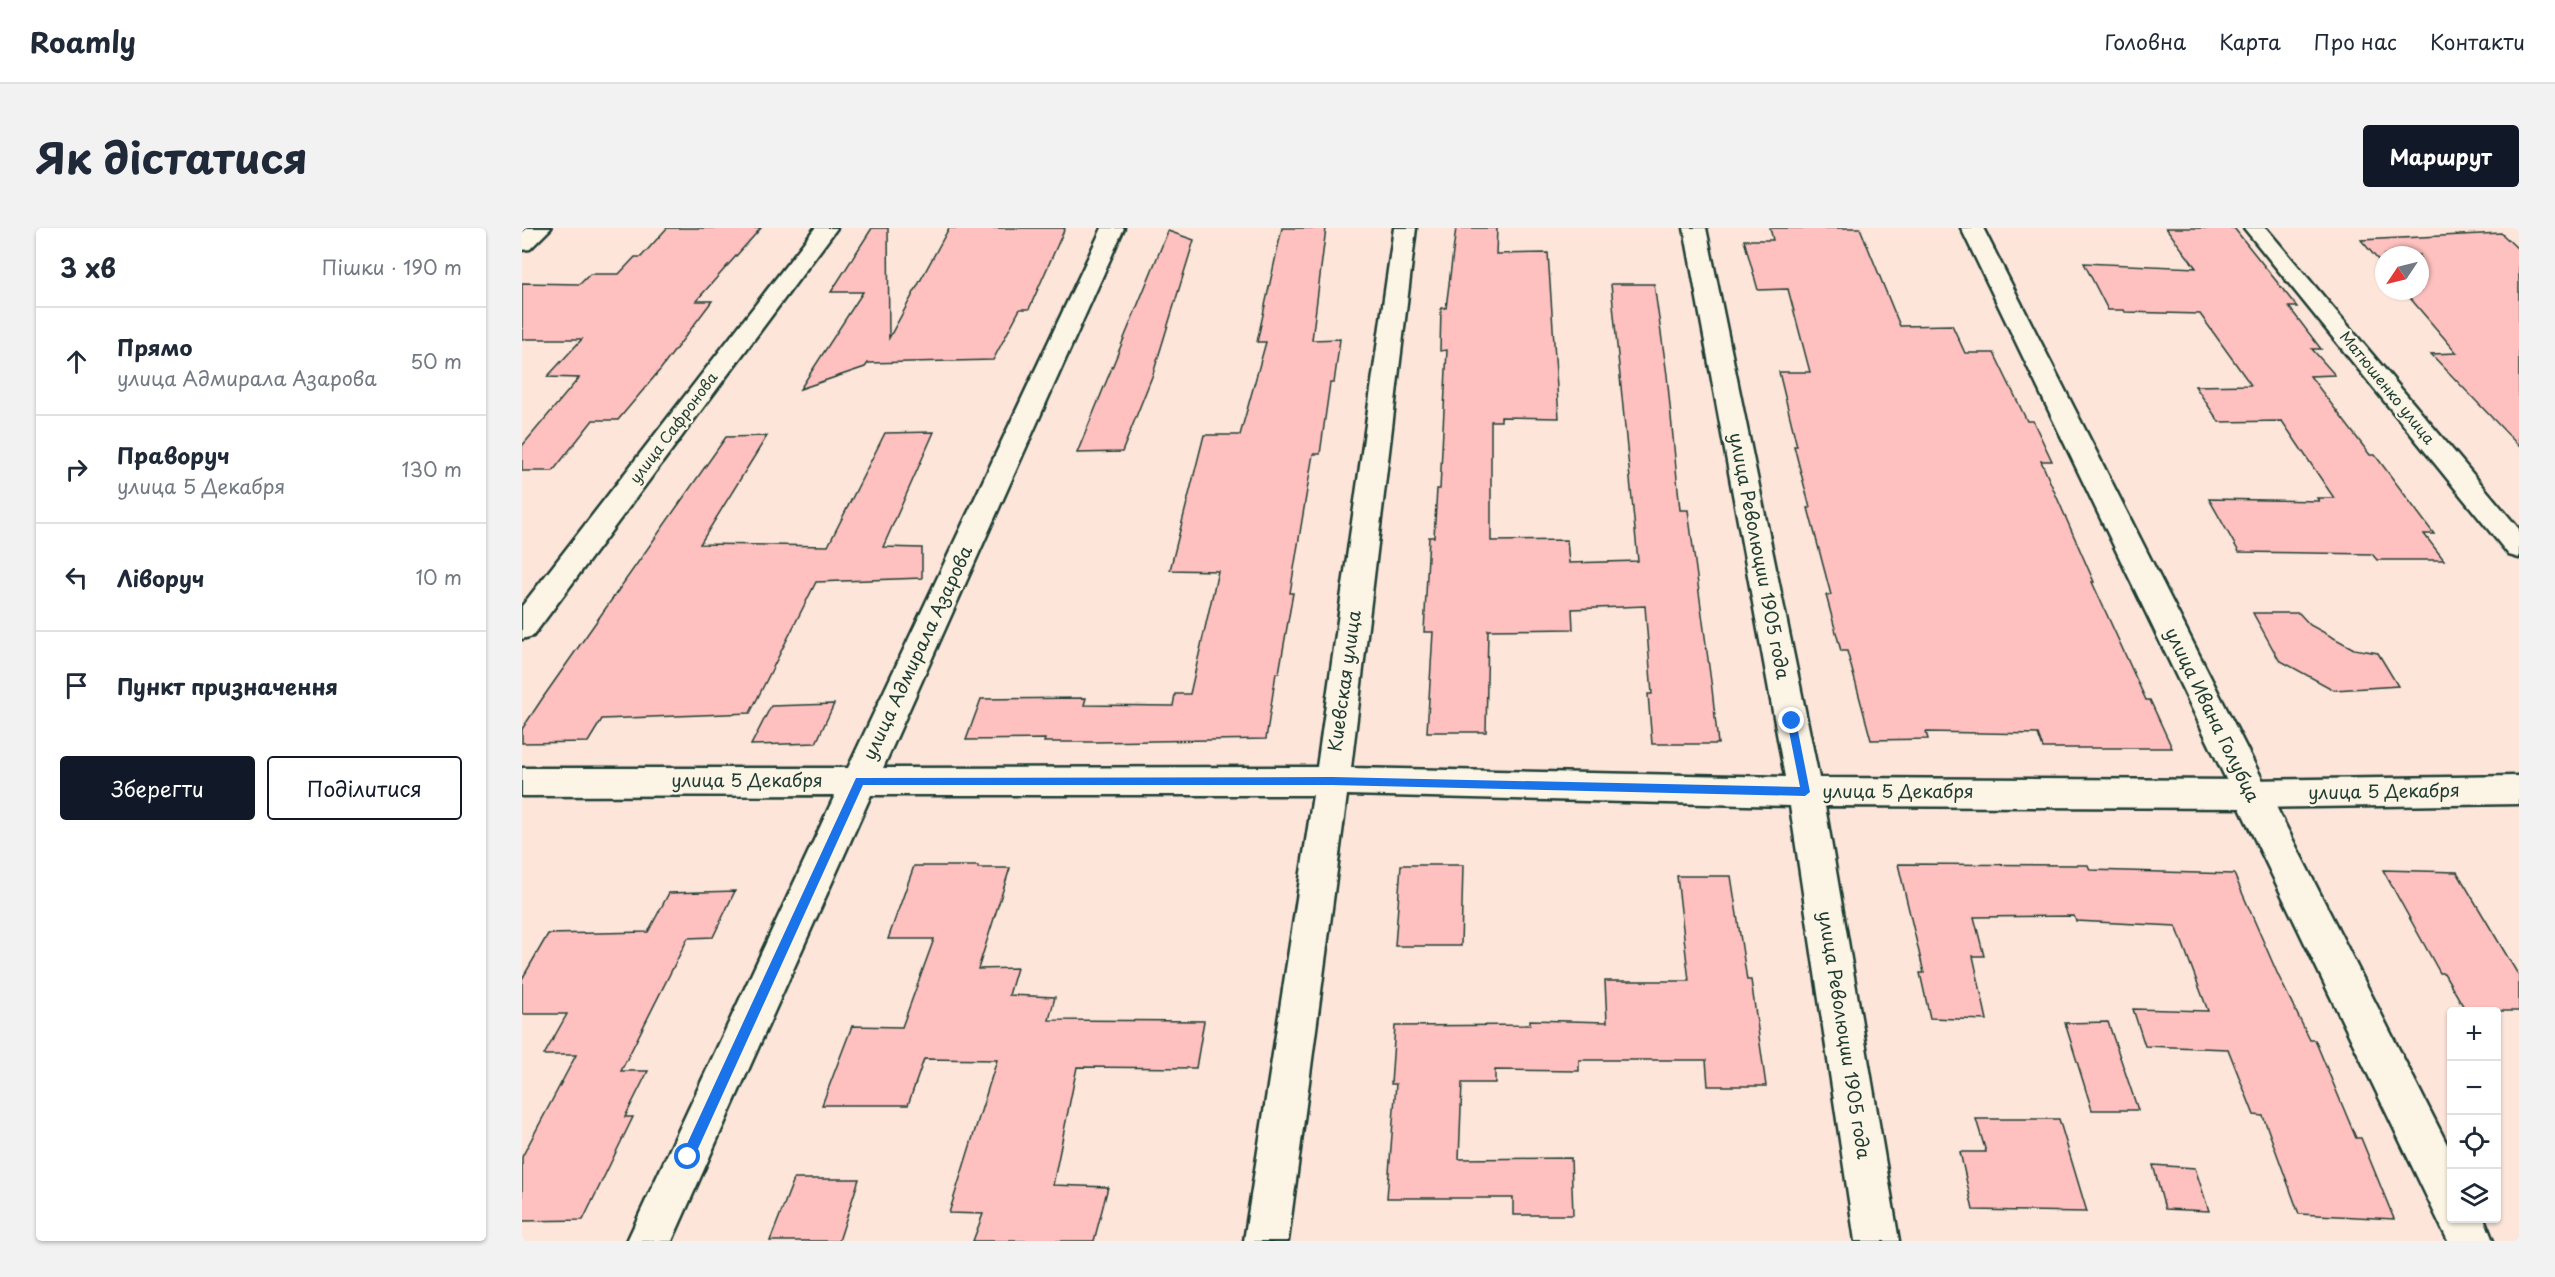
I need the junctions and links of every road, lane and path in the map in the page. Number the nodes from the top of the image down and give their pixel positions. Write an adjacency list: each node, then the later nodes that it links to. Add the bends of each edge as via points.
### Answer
1 (540, 228): 8 (street)
2 (826, 228): 10 (street, улица Сафронова)
3 (1113, 228): 11 (street, улица Адмирала Азарова)
4 (1406, 228): 12 (street, Киевская улица)
5 (1695, 228): 15 (street, улица Революции 1905 года)
6 (1972, 228): 16 (street, улица Ивана Голубца)
7 (2255, 228): 9 (street, Матюшенко улица)
8 (522, 244)
9 (2519, 548)
10 (522, 628)
11 (860, 781): 12 (street, улица 5 Декабря); 13 (street, улица 5 Декабря); 19 (street, улица Адмирала Азарова)
12 (1332, 781): 15 (street, улица 5 Декабря); 20 (street, Киевская улица)
13 (522, 782)
14 (2519, 790): 16 (street, улица 5 Декабря)
15 (1805, 792): 16 (street, улица 5 Декабря); 21 (street, улица Революции 1905 года)
16 (2251, 794): 17 (street, улица Ивана Голубца)
17 (2447, 1193)
18 (2462, 1223): 22 (street)
19 (649, 1241)
20 (1266, 1241)
21 (1876, 1241)
22 (2471, 1241)

